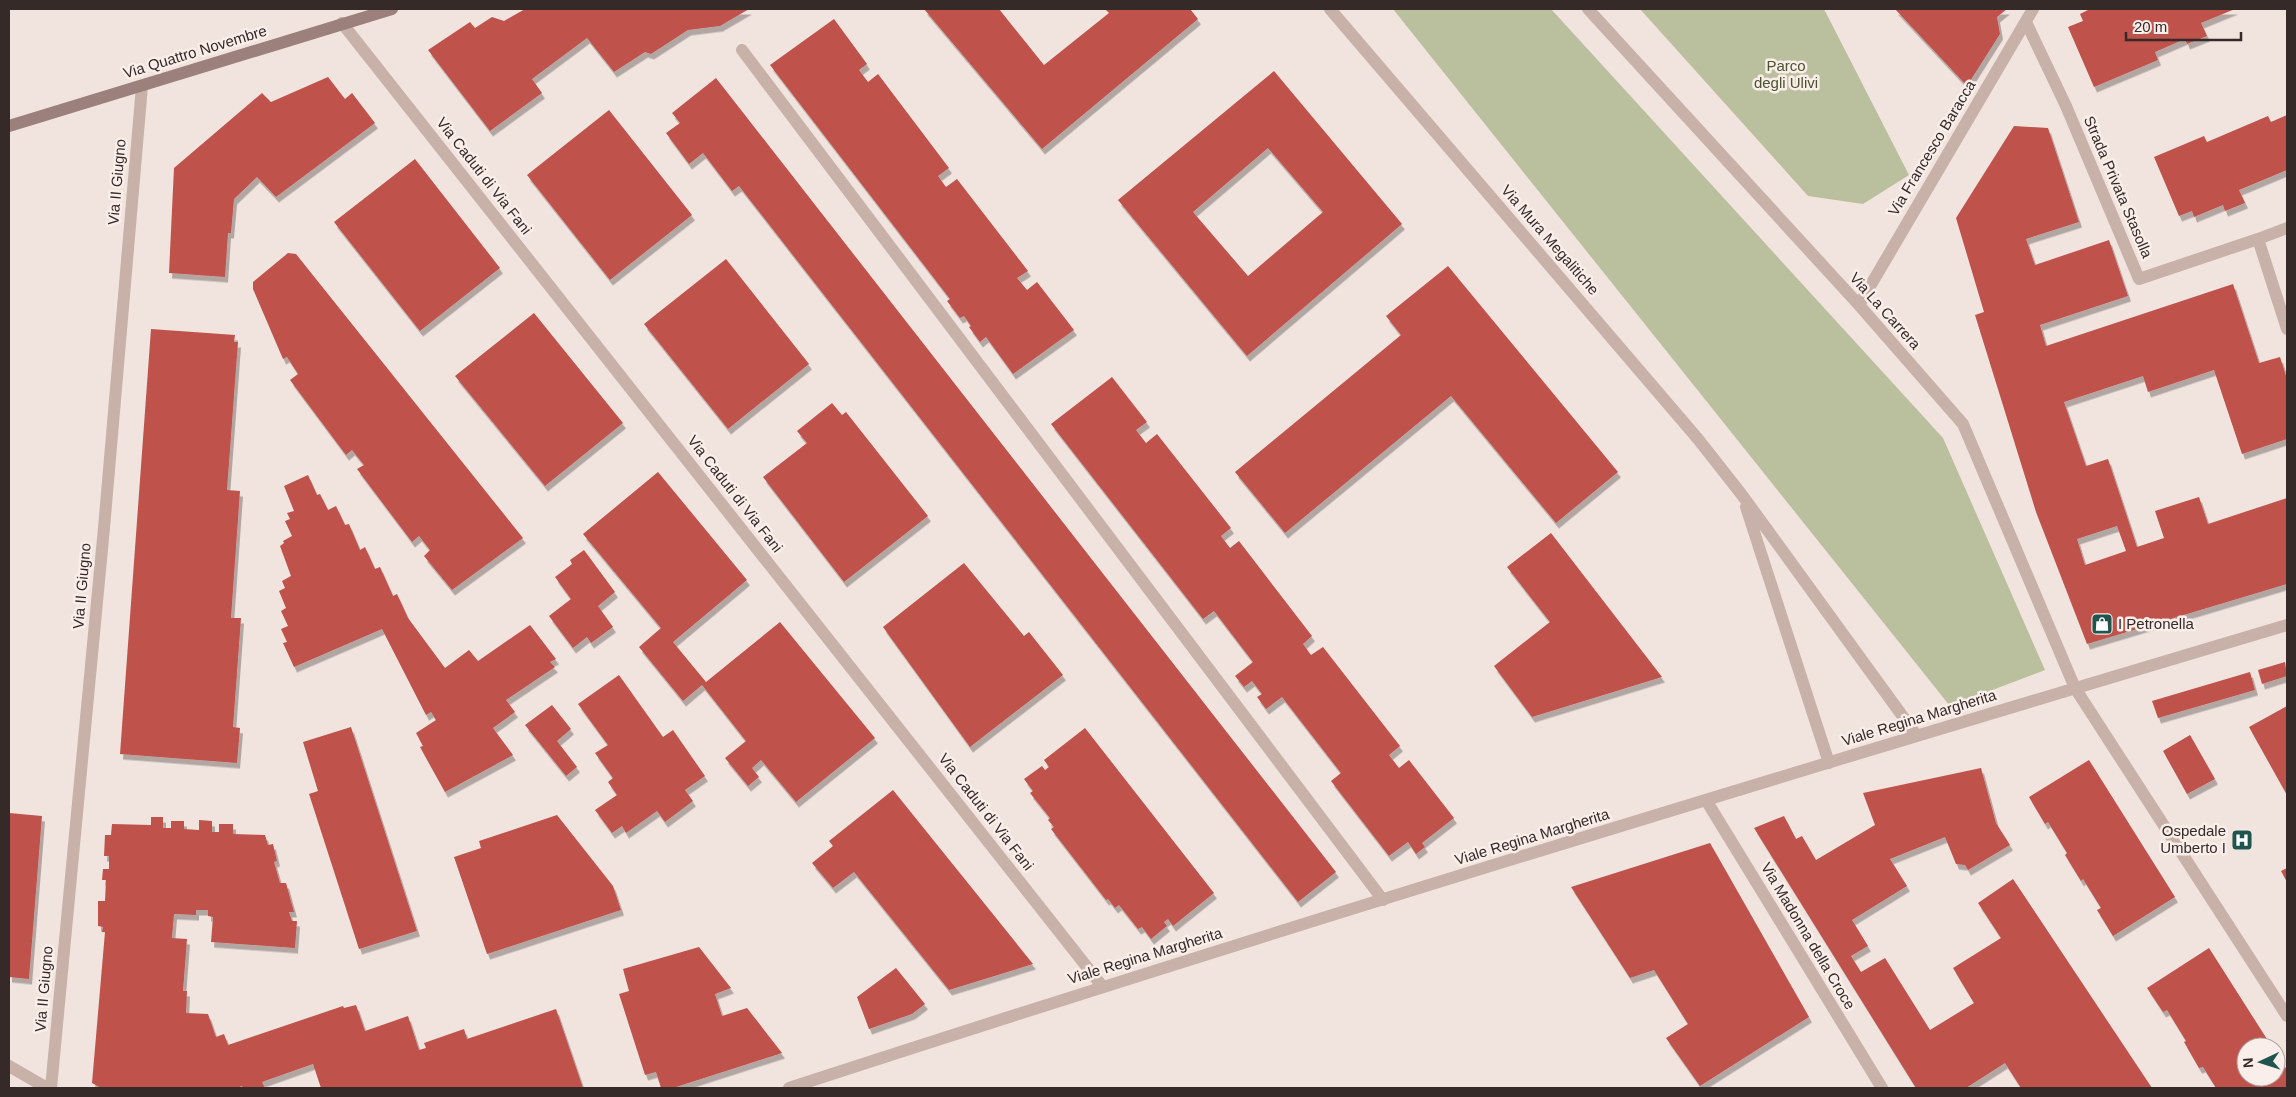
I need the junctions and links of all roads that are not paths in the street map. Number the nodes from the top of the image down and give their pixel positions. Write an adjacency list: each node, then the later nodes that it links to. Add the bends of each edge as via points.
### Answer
1 (392, 9): 6 (main road, Via Quattro Novembre)
2 (1330, 9): 14 (street, Via Mura Megalitiche, via 1698,439)
3 (1588, 9): 12 (street, Via La Carrera)
4 (2033, 9): 5 (street, Via Francesco Baracca)
5 (2026, 22): 11 (street, Strada Privata Stasolla, via 2066,106 2139,279); 12 (street, Via Francesco Baracca)
6 (342, 23): 8 (main road, Via Quattro Novembre); 21 (street, Via Caduti di Via Fani)
7 (742, 50): 20 (street)
8 (142, 86): 9 (main road, Via Quattro Novembre); 25 (street, Via II Giugno)
9 (9, 126)
10 (2287, 228): 11 (street, Strada Privata Stasolla)
11 (2258, 239): 13 (street)
12 (1859, 305): 16 (street, Via La Carrera, via 1963,424)
13 (2287, 329)
14 (1742, 496): 17 (street, Via Mura Megalitiche); 18 (street)
15 (2287, 625): 16 (street, Viale Regina Margherita)
16 (2076, 688): 17 (street, Viale Regina Margherita); 22 (street, Via La Carrera)
17 (1917, 736): 18 (street, Viale Regina Margherita)
18 (1829, 763): 19 (street, Viale Regina Margherita)
19 (1706, 800): 20 (street, Viale Regina Margherita); 27 (street, Via Madonna della Croce)
20 (1383, 900): 21 (street, Viale Regina Margherita)
21 (1102, 986): 26 (street, Viale Regina Margherita)
22 (2287, 1016)
23 (9, 1066): 24 (street)
24 (47, 1088)
25 (51, 1088)
26 (789, 1088)
27 (1882, 1088)

